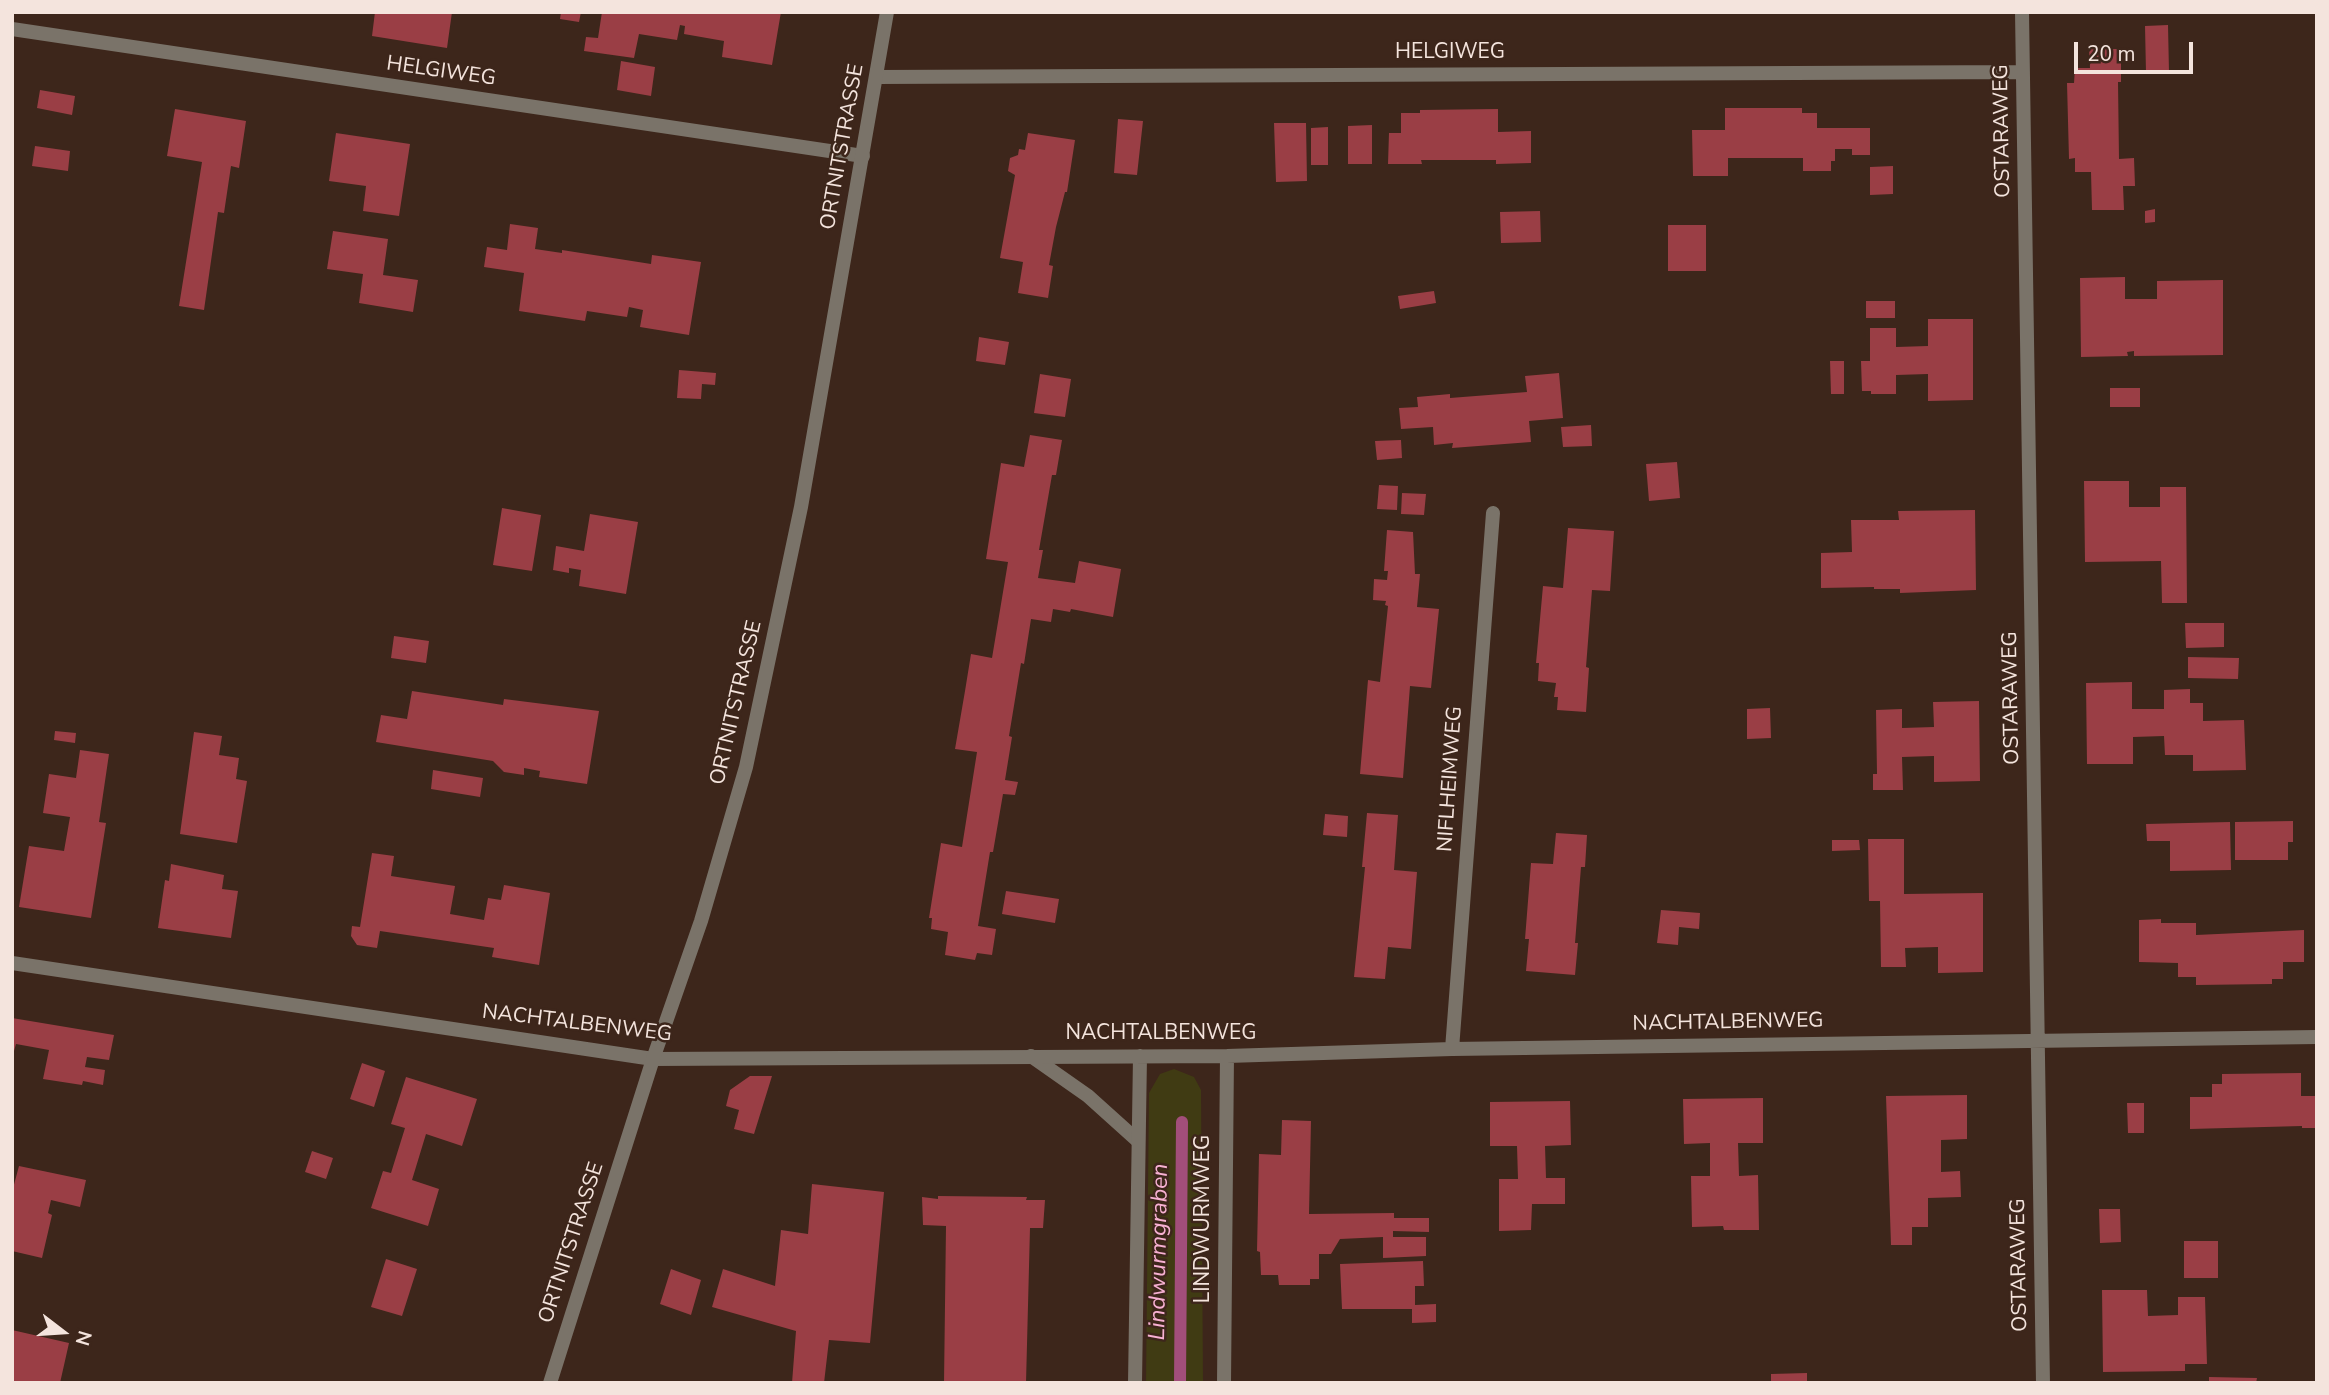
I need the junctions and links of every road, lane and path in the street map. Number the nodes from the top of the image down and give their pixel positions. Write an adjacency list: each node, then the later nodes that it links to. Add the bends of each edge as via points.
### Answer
1 (887, 12): 5 (street, ORTNITSTRASSE)
2 (2022, 12): 4 (street, OSTARAWEG)
3 (12, 29): 6 (street, HELGIWEG)
4 (2023, 72): 5 (street, HELGIWEG); 10 (street, OSTARAWEG)
5 (877, 77): 6 (street, ORTNITSTRASSE)
6 (863, 156): 15 (street, ORTNITSTRASSE, via 801,507 746,767 701,921)
7 (1493, 513): 11 (street, NIFLHEIMWEG)
8 (12, 963): 15 (street, NACHTALBENWEG)
9 (2317, 1037): 10 (street, NACHTALBENWEG)
10 (2039, 1039): 11 (street, NACHTALBENWEG); 20 (street, OSTARAWEG)
11 (1452, 1049): 14 (street, NACHTALBENWEG)
12 (1031, 1056): 13 (street, NACHTALBENWEG); 15 (street, NACHTALBENWEG); 16 (street, via 1088,1096)
13 (1140, 1056): 14 (street, NACHTALBENWEG); 16 (street)
14 (1227, 1056): 19 (street, LINDWURMWEG)
15 (653, 1059): 17 (street, ORTNITSTRASSE)
16 (1138, 1141): 18 (street)
17 (550, 1383)
18 (1135, 1383)
19 (1224, 1383)
20 (2043, 1383)

